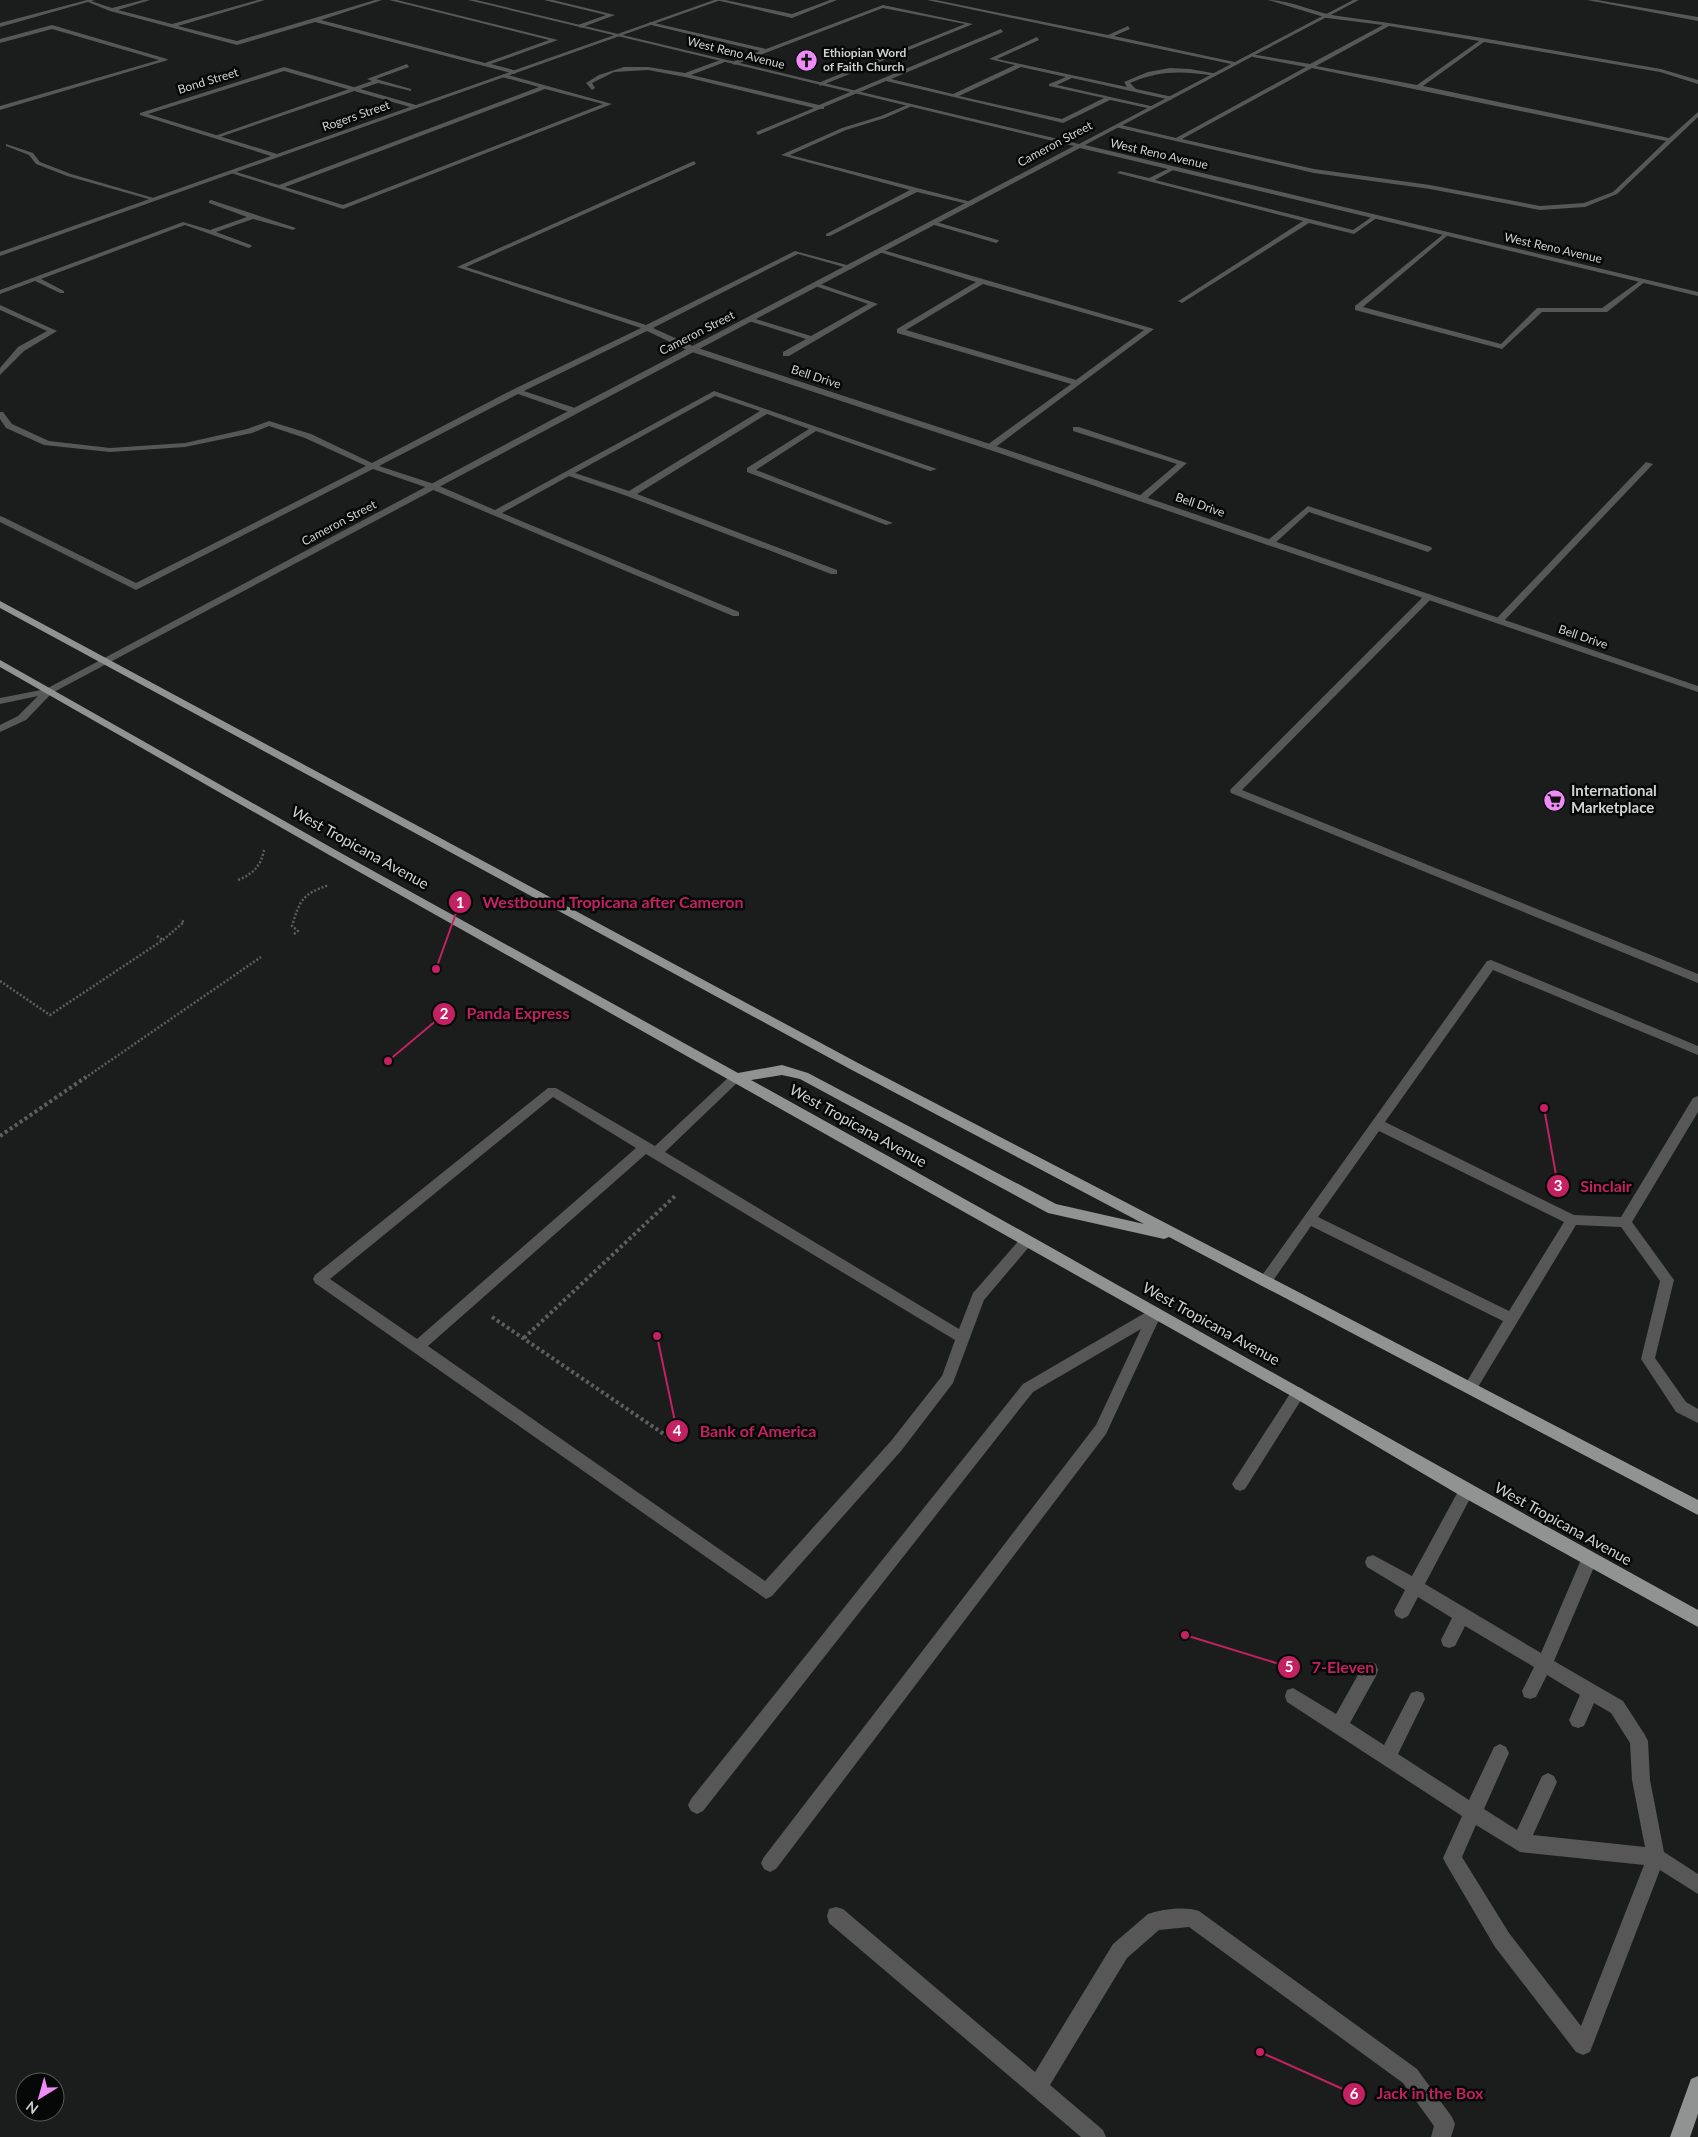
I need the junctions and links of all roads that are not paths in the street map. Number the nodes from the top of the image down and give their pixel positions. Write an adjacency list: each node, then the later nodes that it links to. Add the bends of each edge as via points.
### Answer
1 (92, 0): 16 (street); 24 (street)
2 (148, 0): 16 (street)
3 (263, 0): 25 (street)
4 (380, 0): 21 (street)
5 (391, 0): 37 (street, via 555,40)
6 (470, 0): 26 (street, West Reno Avenue)
7 (546, 0): 26 (street, via 612,15)
8 (718, 0): 9 (street, via 792,16); 22 (street, Rogers Street)
9 (835, 0)
10 (930, 0): 15 (street)
11 (973, 0): 15 (street)
12 (1270, 0): 19 (street)
13 (1357, 0): 19 (street, Cameron Street)
14 (1589, 0): 20 (street)
15 (959, 6): 18 (street)
16 (112, 10): 25 (street)
17 (1010, 11): 18 (street)
18 (1001, 15): 30 (street)
19 (1327, 16): 23 (street); 35 (street, Cameron Street)
20 (1698, 19)
21 (315, 20): 25 (street, via 237,43); 37 (street)
22 (650, 24): 29 (street, Rogers Street); 34 (street)
23 (1388, 24): 33 (street); 42 (street)
24 (0, 25)
25 (172, 26)
26 (580, 26): 29 (street, West Reno Avenue)
27 (1128, 28): 30 (street)
28 (1001, 31): 48 (street)
29 (618, 36): 36 (street, West Reno Avenue); 43 (street, Rogers Street)
30 (1108, 37): 39 (street)
31 (1037, 39): 40 (street, via 992,59)
32 (0, 41): 65 (street, via 52,27 165,60)
33 (1482, 41): 50 (street, via 1661,71); 53 (street)
34 (767, 51): 38 (street); 51 (street, via 884,6 970,24)
35 (1253, 55): 39 (street, Cameron Street); 42 (street)
36 (723, 61): 38 (street, West Reno Avenue); 45 (street)
37 (486, 64): 43 (street)
38 (734, 64): 51 (street, West Reno Avenue)
39 (1236, 64): 44 (street, Cameron Street)
40 (1020, 65): 47 (street); 59 (street)
41 (407, 66): 49 (street, via 370,79)
42 (1312, 66): 53 (street); 71 (street)
43 (515, 72): 46 (street, Rogers Street)
44 (1215, 74): 57 (street, via 1181,68 1149,72 1126,83); 61 (street, Cameron Street)
45 (685, 75): 54 (street, via 645,67 624,68 600,74 589,82); 66 (street)
46 (504, 76): 52 (street); 63 (street, Rogers Street)
47 (1072, 76): 57 (street); 60 (street, via 1051,85)
48 (888, 80): 58 (street); 59 (street)
49 (378, 81): 55 (street); 56 (street)
50 (1698, 82)
51 (820, 84): 58 (street, West Reno Avenue)
52 (546, 87): 81 (street); 81 (street, via 609,104 343,207)
53 (1418, 87): 72 (street)
54 (592, 88)
55 (355, 89): 63 (street, Bond Street); 70 (street); 70 (street, Bond Street, via 284,69 142,114)
56 (409, 90)
57 (1134, 90): 61 (street)
58 (858, 93): 62 (street, West Reno Avenue); 66 (street)
59 (954, 96): 60 (street, via 1063,121)
60 (1109, 98): 64 (street)
61 (1171, 98): 64 (street, Cameron Street)
62 (909, 106): 74 (street, West Reno Avenue); 82 (street, via 784,155)
63 (416, 107): 75 (street, Rogers Street)
64 (1152, 107): 68 (street, Cameron Street)
65 (0, 108)
66 (822, 108): 69 (street)
67 (1698, 114): 72 (street)
68 (1117, 126): 71 (street); 74 (street, Cameron Street)
69 (758, 134)
70 (215, 137): 75 (street, Bond Street)
71 (1178, 139): 72 (street, via 1314,171 1430,187 1540,208 1585,205 1615,193)
72 (1671, 140)
73 (8, 145): 83 (street, via 32,154 38,163 69,175)
74 (1078, 146): 77 (street, West Reno Avenue); 85 (street, Cameron Street)
75 (276, 156): 78 (street, Rogers Street)
76 (694, 164): 109 (street, Bell Drive, via 460,267)
77 (1172, 169): 80 (street); 87 (street, West Reno Avenue)
78 (231, 172): 81 (street); 83 (street, Rogers Street)
79 (1120, 173): 80 (street)
80 (1150, 180): 88 (street)
81 (279, 187)
82 (916, 190): 85 (street); 93 (street)
83 (154, 199): 97 (street, Rogers Street)
84 (211, 202): 86 (street)
85 (972, 203): 89 (street, Cameron Street)
86 (253, 217): 90 (street); 91 (street)
87 (1375, 217): 88 (street, via 1354,232); 92 (street, West Reno Avenue)
88 (1309, 220): 106 (street)
89 (933, 223): 94 (street); 96 (street, Cameron Street)
90 (293, 228)
91 (209, 232): 95 (street); 99 (street, via 185,223)
92 (1446, 234): 100 (street, West Reno Avenue); 100 (street, via 1358,308 1502,347 1540,310 1604,310)
93 (828, 235)
94 (996, 241)
95 (249, 246)
96 (881, 251): 98 (street, Cameron Street); 101 (street)
97 (0, 254)
98 (851, 267): 102 (street, Cameron Street); 109 (street, via 797,252)
99 (35, 279): 103 (street); 104 (street)
100 (1643, 281): 105 (street, West Reno Avenue)
101 (982, 282): 114 (street, via 1150,329); 114 (street, via 900,331)
102 (817, 285): 108 (street, Cameron Street); 110 (street, via 874,304)
103 (0, 292)
104 (62, 292)
105 (1698, 294)
106 (1182, 301)
107 (0, 307): 113 (street, via 53,331 21,348)
108 (752, 319): 110 (street); 111 (street, Cameron Street)
109 (647, 328): 111 (street, Bell Drive); 115 (street)
110 (812, 339): 112 (street)
111 (692, 349): 116 (street, Cameron Street); 121 (street, Bell Drive)
112 (786, 354)
113 (0, 373)
114 (1077, 383): 121 (street)
115 (517, 391): 116 (street); 123 (street)
116 (576, 411): 126 (street, Cameron Street)
117 (766, 411): 119 (street); 125 (street, via 714,393); 127 (street)
118 (0, 414): 123 (street, via 9,426 47,443 110,450 185,445 269,423 308,436)
119 (815, 428): 124 (street); 131 (street, via 750,470)
120 (1076, 429): 128 (street, via 1183,463)
121 (990, 447): 128 (street, Bell Drive)
122 (1649, 464): 138 (street)
123 (372, 466): 126 (street); 130 (street, via 136,587)
124 (933, 469)
125 (568, 473): 127 (street); 129 (street)
126 (434, 487): 129 (street); 139 (street, Cameron Street)
127 (630, 494): 134 (street)
128 (1141, 498): 132 (street, Bell Drive)
129 (495, 513): 137 (street)
130 (0, 519)
131 (890, 523)
132 (1270, 543): 133 (street, via 1308,509); 135 (street, Bell Drive)
133 (1428, 549)
134 (834, 572)
135 (1428, 597): 138 (street, Bell Drive); 145 (street, via 1234,791)
136 (0, 604): 139 (main road)
137 (736, 614)
138 (1499, 621): 141 (street, Bell Drive)
139 (106, 660): 142 (street, Cameron Street); 154 (main road, via 854,1066)
140 (0, 663): 142 (main road, West Tropicana Avenue)
141 (1698, 689)
142 (49, 691): 143 (street, Cameron Street); 144 (street, Cameron Street, via 22,718); 147 (main road, West Tropicana Avenue)
143 (0, 701)
144 (0, 730)
145 (1698, 979)
146 (1698, 1051): 149 (street, via 1491,964)
147 (735, 1078): 150 (street); 154 (main road, via 768,1070 804,1076 1053,1209); 155 (main road, West Tropicana Avenue)
148 (1698, 1101): 153 (street)
149 (1377, 1124): 151 (street); 152 (street)
150 (651, 1150): 159 (street); 160 (street); 160 (street, via 552,1091 320,1279)
151 (1309, 1219): 156 (street); 158 (street)
152 (1572, 1220): 153 (street); 158 (street)
153 (1625, 1222): 163 (street, via 1667,1280 1648,1359 1681,1407)
154 (1181, 1238): 156 (main road)
155 (1027, 1241): 157 (main road, West Tropicana Avenue); 159 (street, via 978,1298)
156 (1265, 1281): 161 (main road)
157 (1155, 1313): 162 (main road, West Tropicana Avenue); 185 (street, via 1028,1388); 189 (street, via 1101,1430)
158 (1512, 1319): 161 (street)
159 (963, 1338): 160 (street, via 948,1379 896,1446 766,1591)
160 (417, 1347)
161 (1470, 1388): 166 (main road)
162 (1298, 1394): 164 (street); 165 (main road, West Tropicana Avenue)
163 (1698, 1417)
164 (1240, 1484)
165 (1466, 1491): 167 (main road, West Tropicana Avenue); 169 (street)
166 (1698, 1508)
167 (1589, 1560): 172 (main road, West Tropicana Avenue); 174 (street)
168 (1373, 1562): 169 (street)
169 (1415, 1587): 170 (street); 171 (street)
170 (1402, 1611)
171 (1462, 1615): 173 (street); 174 (street)
172 (1698, 1618)
173 (1449, 1640)
174 (1544, 1664): 176 (street); 177 (street)
175 (1370, 1670): 181 (street)
176 (1530, 1691)
177 (1590, 1692): 180 (street); 188 (street, via 1617,1707 1639,1740 1641,1780)
178 (1293, 1696): 181 (street)
179 (1417, 1700): 183 (street)
180 (1578, 1720)
181 (1339, 1726): 183 (street)
182 (1500, 1752): 186 (street)
183 (1387, 1757): 186 (street)
184 (1548, 1782): 187 (street)
185 (697, 1805)
186 (1472, 1812): 187 (street); 188 (street, via 1452,1858 1502,1940 1583,2045)
187 (1520, 1843): 188 (street)
188 (1656, 1857): 190 (street)
189 (770, 1863)
190 (1698, 1885)
191 (836, 1916): 193 (street)
192 (1698, 2086): 196 (main road)
193 (1037, 2087): 194 (street); 195 (street, via 1120,1951 1155,1922 1192,1918 1410,2076 1445,2124)
194 (1096, 2137)
195 (1441, 2137)
196 (1680, 2137)

